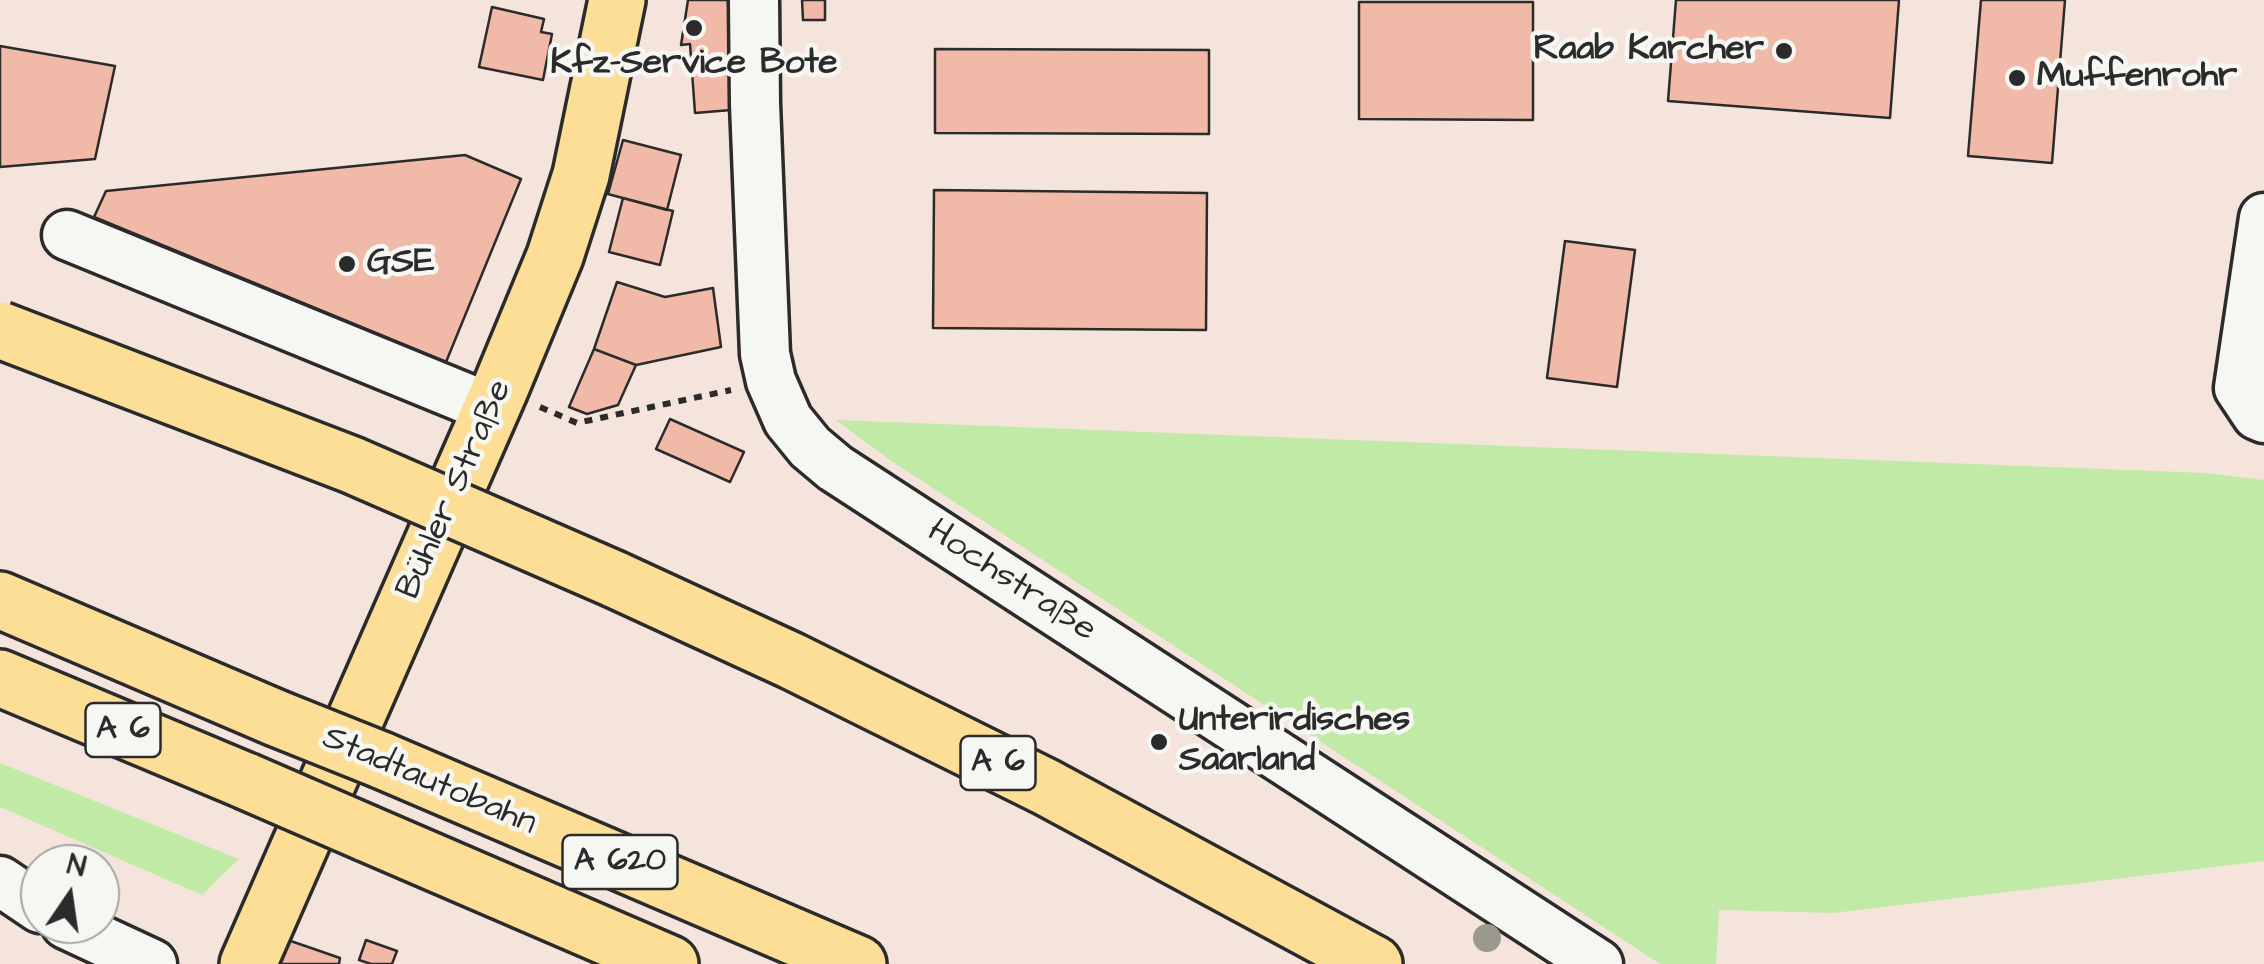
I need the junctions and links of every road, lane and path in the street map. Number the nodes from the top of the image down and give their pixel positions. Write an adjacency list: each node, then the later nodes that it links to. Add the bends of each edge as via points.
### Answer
1 (618, 0): 7 (main road, Bühler Straße, via 582,175)
2 (754, 0): 6 (street, Hochstraße)
3 (2264, 218): 8 (street, via 2239,388)
4 (67, 235): 7 (street)
5 (0, 330): 16 (main road, A 6, bridge, via 352,464 614,578 1046,787)
6 (771, 381): 7 (path, via 578,423); 17 (street, Hochstraße, via 788,420 835,468)
7 (496, 399): 12 (main road, Bühler Straße)
8 (2264, 418)
9 (0, 600): 15 (main road, Stadtautobahn / A 620, bridge)
10 (0, 678): 14 (main road, A 6, bridge)
11 (109, 944): 13 (street)
12 (255, 945)
13 (152, 964)
14 (670, 964)
15 (858, 964)
16 (1374, 964)
17 (1598, 964)

